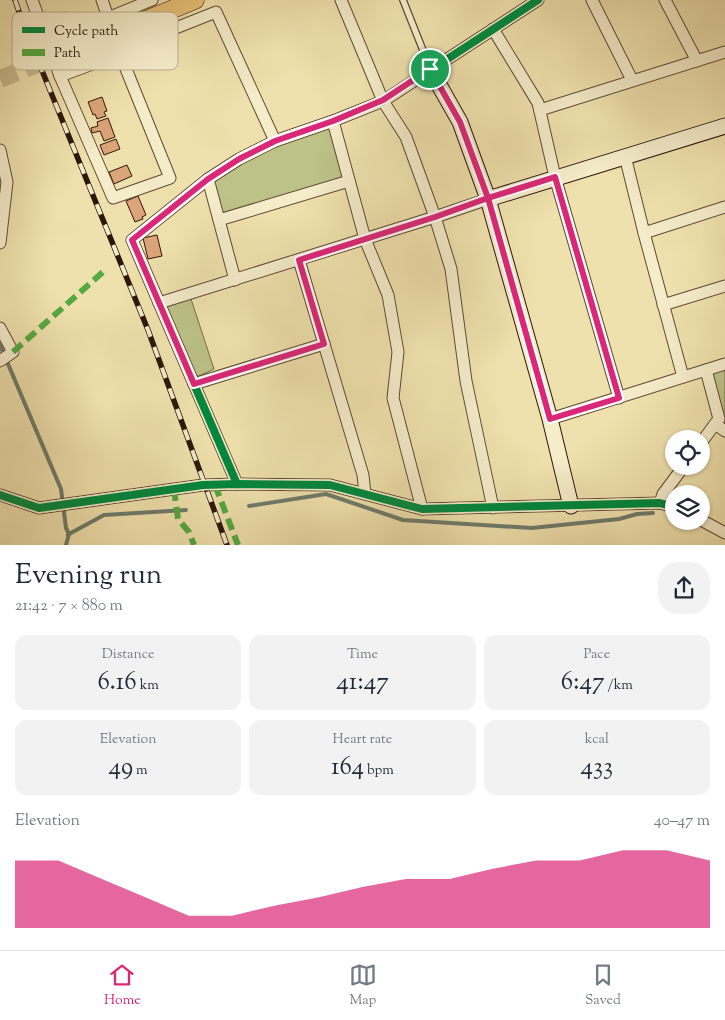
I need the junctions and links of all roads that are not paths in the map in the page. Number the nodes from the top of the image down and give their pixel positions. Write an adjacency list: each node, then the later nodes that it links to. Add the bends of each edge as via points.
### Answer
1 (32, 0): 10 (street)
2 (102, 0): 11 (street)
3 (152, 0): 12 (street)
4 (196, 0): 13 (main road)
5 (341, 0): 24 (street)
6 (403, 0): 18 (lane)
7 (538, 0): 15 (street)
8 (592, 0): 23 (street)
9 (664, 0): 17 (street)
10 (36, 12)
11 (106, 12)
12 (123, 12)
13 (166, 12)
14 (178, 27): 28 (street, via 216,12)
15 (493, 30): 18 (street); 25 (street)
16 (725, 52): 17 (street)
17 (697, 61): 23 (street)
18 (430, 69): 24 (street); 34 (street, via 460,122)
19 (57, 70): 22 (street)
20 (76, 70): 22 (street)
21 (126, 70): 22 (street, via 170,178 113,198)
22 (60, 76)
23 (632, 80): 25 (street)
24 (383, 100): 26 (street); 36 (street, via 406,137)
25 (540, 110): 31 (street)
26 (333, 121): 28 (street); 33 (street)
27 (725, 126): 30 (street)
28 (275, 141): 32 (street)
29 (0, 150): 40 (street, via 7,182)
30 (625, 156): 31 (street); 38 (street)
31 (555, 177): 34 (street); 53 (street)
32 (208, 179): 37 (street); 44 (street, via 132,240)
33 (349, 182): 37 (street); 39 (street)
34 (488, 198): 36 (street); 54 (street)
35 (725, 207): 38 (street)
36 (435, 217): 39 (street); 64 (street, via 451,268 466,381)
37 (219, 220): 42 (street)
38 (644, 233): 45 (street)
39 (365, 239): 41 (street); 65 (street, via 388,295 398,352 393,398)
40 (0, 243)
41 (299, 260): 42 (street); 47 (street)
42 (235, 280): 44 (street)
43 (725, 286): 45 (street)
44 (159, 303): 52 (street)
45 (663, 305): 51 (street)
46 (0, 328): 48 (street, via 13,352)
47 (324, 344): 52 (street); 59 (street, via 363,475)
48 (0, 361)
49 (725, 364): 50 (street)
50 (706, 370): 51 (street); 55 (street)
51 (683, 378): 53 (street)
52 (194, 384): 58 (street)
53 (619, 398): 54 (street)
54 (550, 419): 63 (street)
55 (720, 428): 56 (street)
56 (710, 436)
57 (677, 475): 61 (street)
58 (237, 484): 59 (street, via 330,485); 60 (street, via 204,485 39,508)
59 (364, 494): 65 (street)
60 (0, 495)
61 (660, 503): 62 (street); 63 (street)
62 (665, 504)
63 (571, 506): 64 (street)
64 (493, 508): 65 (street)
65 (422, 509)
66 (710, 525): 67 (street)
67 (725, 533)

